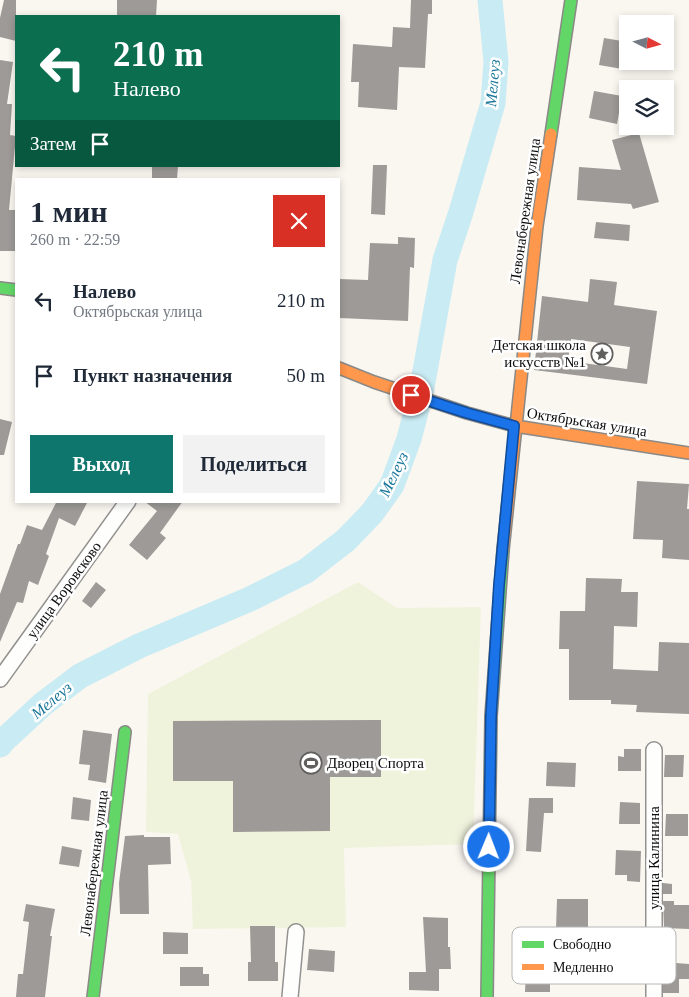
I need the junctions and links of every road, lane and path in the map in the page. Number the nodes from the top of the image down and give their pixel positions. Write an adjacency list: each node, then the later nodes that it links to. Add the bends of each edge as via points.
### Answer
1 (571, 0): 5 (street, Левонабережная улица, via 537,226)
2 (0, 288): 3 (street)
3 (15, 290)
4 (340, 368): 5 (street, Октябрьская улица)
5 (514, 426): 6 (street, Октябрьская улица); 16 (street, Левонабережная улица, via 491,716)
6 (689, 453)
7 (127, 503): 8 (street, улица Воровсково)
8 (0, 679)
9 (125, 732): 14 (street, Левонабережная улица)
10 (654, 750): 11 (street, улица Калинина)
11 (654, 927)
12 (296, 932): 15 (street)
13 (654, 984): 17 (street, улица Калинина)
14 (93, 997)
15 (290, 997)
16 (487, 997)
17 (654, 997)

